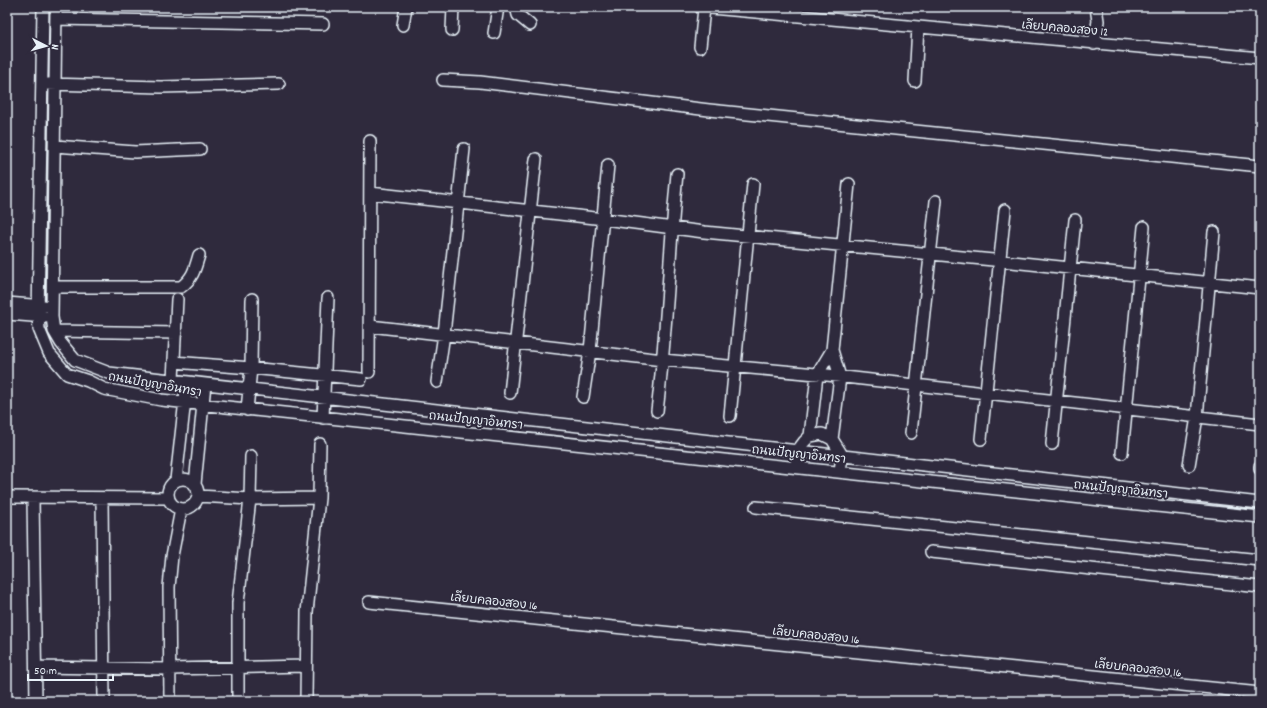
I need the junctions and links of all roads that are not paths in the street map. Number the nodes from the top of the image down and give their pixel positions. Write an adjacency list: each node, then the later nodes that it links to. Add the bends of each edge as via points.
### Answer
1 (43, 7): 22 (street, ถนนปัญญาอินทรา)
2 (56, 7): 9 (street, ถนนปัญญาอินทรา)
3 (406, 7): 11 (street)
4 (453, 7): 14 (street)
5 (498, 7): 15 (street)
6 (516, 7): 12 (street, via 518,15)
7 (702, 7): 13 (street, เลียบคลองสอง 12); 17 (street)
8 (1096, 7): 16 (street, via 1098,20)
9 (56, 19): 10 (street); 21 (street, ถนนปัญญาอินทรา)
10 (323, 24)
11 (403, 24)
12 (530, 26)
13 (918, 27): 16 (street, เลียบคลองสอง 12); 20 (street)
14 (452, 30)
15 (494, 33)
16 (1094, 44): 18 (street, เลียบคลองสอง 12)
17 (700, 47)
18 (1260, 58)
19 (443, 80): 30 (street)
20 (915, 81)
21 (56, 83): 22 (street); 23 (street, via 161,87); 25 (street, ถนนปัญญาอินทรา)
22 (42, 84): 58 (street, ถนนปัญญาอินทรา)
23 (279, 84)
24 (370, 141): 34 (street)
25 (55, 146): 26 (street, via 135,152); 52 (street, ถนนปัญญาอินทรา)
26 (200, 149)
27 (464, 149): 36 (street)
28 (536, 158): 38 (street)
29 (608, 166): 39 (street)
30 (1260, 166)
31 (677, 174): 42 (street)
32 (753, 184): 44 (street)
33 (849, 184): 45 (street)
34 (370, 194): 36 (street); 62 (street)
35 (936, 200): 46 (street)
36 (458, 203): 38 (street); 65 (street)
37 (1005, 210): 48 (street)
38 (530, 211): 39 (street); 66 (street)
39 (604, 219): 42 (street); 68 (street)
40 (1074, 220): 49 (street)
41 (1144, 227): 50 (street)
42 (672, 228): 44 (street); 69 (street)
43 (1214, 232): 51 (street)
44 (748, 236): 45 (street); 71 (street)
45 (842, 245): 46 (street); 67 (street)
46 (931, 254): 48 (street); 80 (street)
47 (199, 255): 52 (street, via 195,272 181,287)
48 (1000, 260): 49 (street); 83 (street)
49 (1070, 268): 50 (street); 86 (street)
50 (1140, 275): 51 (street); 89 (street)
51 (1209, 283): 53 (street); 93 (street)
52 (53, 287): 59 (street, ถนนปัญญาอินทรา)
53 (1260, 288)
54 (328, 298): 74 (street)
55 (177, 299): 64 (street)
56 (252, 299): 72 (street)
57 (7, 303): 58 (street)
58 (38, 305): 59 (street); 61 (street, ถนนปัญญาอินทรา)
59 (52, 312): 61 (street); 63 (street, ถนนปัญญาอินทรา)
60 (7, 314): 61 (street)
61 (38, 317): 87 (street, ถนนปัญญาอินทรา, via 39,328 49,353 67,374 104,389)
62 (370, 326): 65 (street); 74 (street, via 365,375)
63 (54, 331): 64 (street); 76 (street, ถนนปัญญาอินทรา, via 75,360 109,373)
64 (176, 333): 70 (street)
65 (444, 334): 66 (street); 78 (street)
66 (515, 342): 68 (street); 82 (street)
67 (832, 350): 73 (street); 75 (street)
68 (590, 351): 69 (street); 85 (street)
69 (664, 360): 71 (street); 91 (street)
70 (174, 362): 72 (street); 76 (street)
71 (736, 367): 73 (street); 92 (street)
72 (251, 368): 74 (street); 81 (street)
73 (817, 374): 75 (street); 97 (street)
74 (326, 376): 84 (street)
75 (840, 377): 80 (street); 98 (street)
76 (173, 380): 77 (street, ถนนปัญญาอินทรา)
77 (186, 382): 79 (street, ถนนปัญญาอินทรา); 87 (street)
78 (437, 382)
79 (205, 384): 81 (street, ถนนปัญญาอินทรา); 88 (street)
80 (916, 385): 83 (street); 96 (street)
81 (250, 388): 84 (street, ถนนปัญญาอินทรา); 90 (street)
82 (510, 393)
83 (987, 393): 86 (street); 99 (street)
84 (325, 396): 94 (street); 102 (street, ถนนปัญญาอินทรา)
85 (583, 397)
86 (1056, 401): 89 (street); 101 (street)
87 (184, 403): 88 (street, ถนนปัญญาอินทรา); 111 (street)
88 (203, 405): 90 (street, ถนนปัญญาอินทรา); 112 (street)
89 (1127, 409): 93 (street); 103 (street)
90 (247, 410): 94 (street, ถนนปัญญาอินทรา)
91 (657, 411)
92 (730, 416)
93 (1197, 417): 95 (street); 106 (street)
94 (323, 418): 108 (street, ถนนปัญญาอินทรา)
95 (1260, 424)
96 (911, 433)
97 (810, 436): 98 (street, via 822,434); 102 (street)
98 (832, 439): 104 (street)
99 (981, 439)
100 (320, 444): 118 (street)
101 (1052, 444)
102 (798, 450): 104 (street, ถนนปัญญาอินทรา); 108 (street)
103 (1122, 453)
104 (842, 455): 110 (street); 120 (street, ถนนปัญญาอินทรา)
105 (251, 456): 119 (street)
106 (1190, 465)
107 (1260, 466): 109 (street)
108 (796, 467): 110 (street, ถนนปัญญาอินทรา)
109 (1260, 469)
110 (840, 472): 123 (street, ถนนปัญญาอินทรา)
111 (176, 480): 112 (street, via 186,479); 117 (street, via 169,488)
112 (195, 484): 113 (street)
113 (198, 496): 119 (street); 122 (street, via 189,508)
114 (7, 497): 115 (street)
115 (33, 498): 116 (street); 129 (street)
116 (102, 498): 117 (street); 130 (street)
117 (168, 498): 122 (street, via 173,506)
118 (319, 498): 119 (street); 128 (street, via 309,582)
119 (250, 499): 131 (street, via 239,588)
120 (1260, 503)
121 (756, 507): 125 (street)
122 (182, 509): 132 (street, via 172,556)
123 (1260, 517)
124 (931, 552): 126 (street)
125 (1260, 560)
126 (1260, 587)
127 (369, 602): 133 (street, เลียบคลองสอง 16)
128 (305, 666): 131 (street); 138 (street)
129 (36, 667): 130 (street); 134 (street)
130 (104, 668): 132 (street); 135 (street)
131 (237, 668): 132 (street); 137 (street)
132 (170, 669): 136 (street)
133 (1260, 693)
134 (36, 701)
135 (104, 701)
136 (170, 701)
137 (238, 701)
138 (306, 701)

